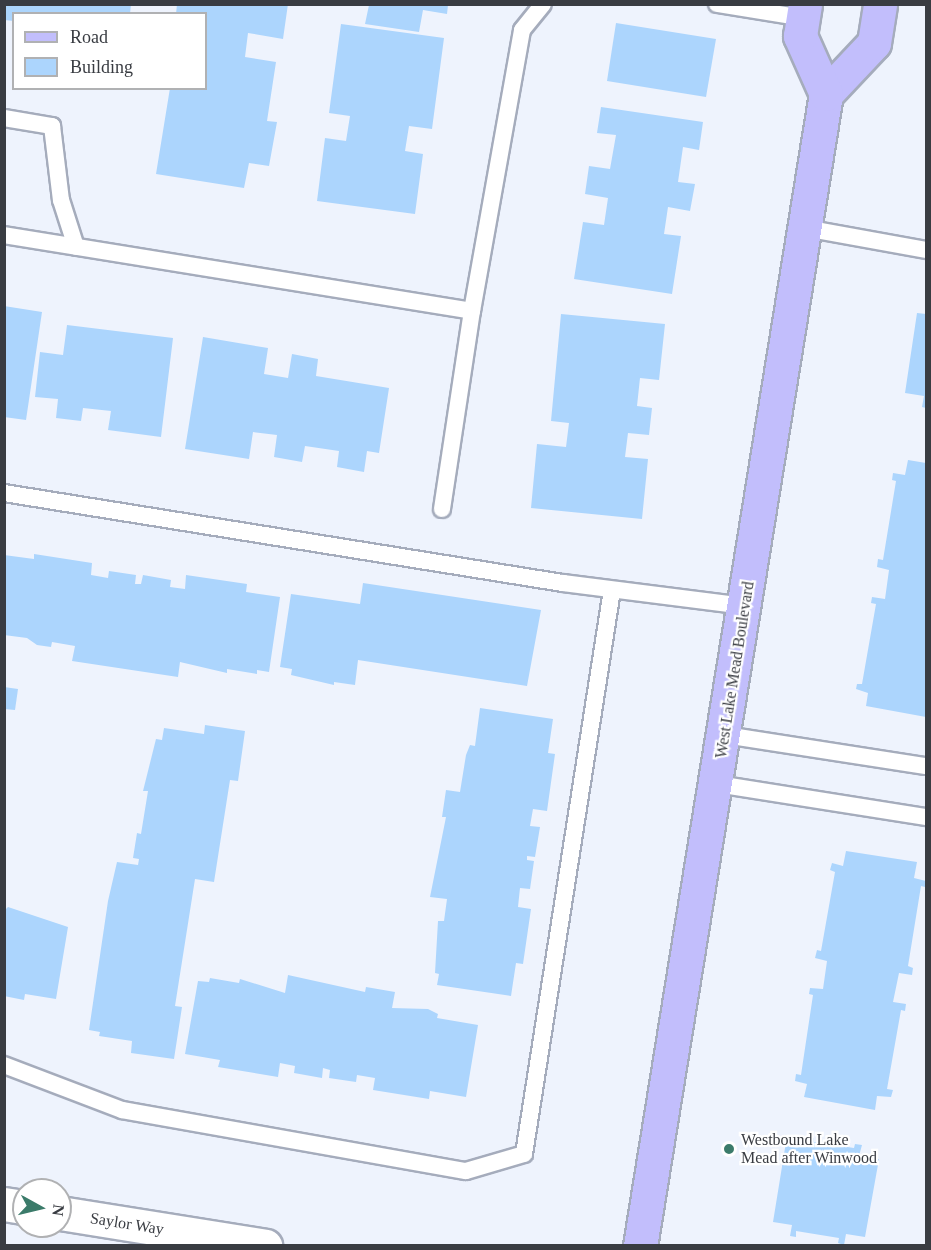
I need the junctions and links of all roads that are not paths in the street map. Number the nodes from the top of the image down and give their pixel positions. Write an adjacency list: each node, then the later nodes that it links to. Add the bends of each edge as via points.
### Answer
1 (543, 4): 11 (lane, via 522,30)
2 (717, 4): 4 (lane)
3 (880, 4): 5 (main road, via 874,43)
4 (804, 11): 5 (main road, via 800,36)
5 (826, 94): 7 (main road, West Lake Mead Boulevard)
6 (4, 118): 9 (lane, via 52,126 61,200)
7 (805, 228): 10 (lane); 15 (main road, West Lake Mead Boulevard)
8 (4, 235): 9 (lane)
9 (76, 247): 11 (lane)
10 (927, 250)
11 (472, 311): 13 (lane)
12 (4, 493): 14 (lane)
13 (442, 509)
14 (612, 590): 15 (lane); 20 (lane, via 524,1154 466,1171 122,1110)
15 (746, 606): 16 (main road, West Lake Mead Boulevard)
16 (725, 735): 17 (lane); 18 (main road, West Lake Mead Boulevard)
17 (927, 766)
18 (717, 784): 19 (lane); 23 (main road, West Lake Mead Boulevard)
19 (927, 817)
20 (4, 1065)
21 (72, 1215): 22 (street, Saylor Way)
22 (265, 1245)
23 (640, 1245)

